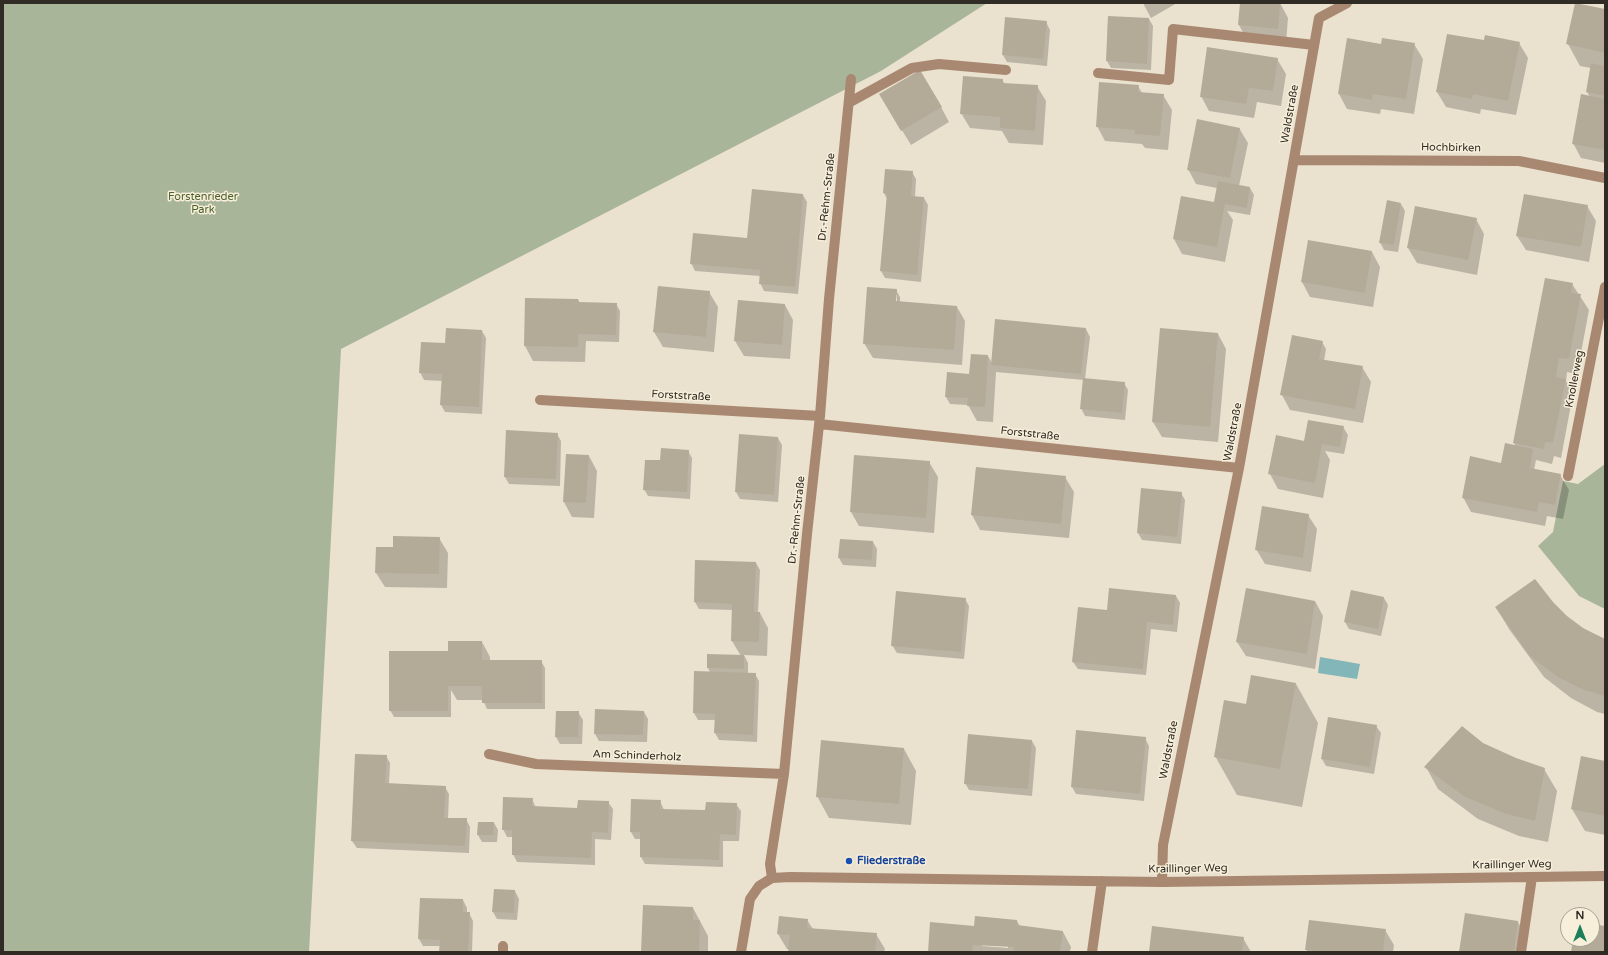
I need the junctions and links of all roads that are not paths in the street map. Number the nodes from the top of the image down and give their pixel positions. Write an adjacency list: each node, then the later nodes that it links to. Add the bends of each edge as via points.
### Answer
1 (1347, 3): 2 (street, Waldstraße, via 1319,18)
2 (1314, 45): 4 (street, via 1173,29 1169,80); 7 (street, Waldstraße)
3 (1006, 70): 6 (street, via 939,64 912,68)
4 (1098, 73)
5 (851, 79): 6 (street, Dr.-Rehm-Straße)
6 (850, 102): 11 (street, Dr.-Rehm-Straße, via 829,299)
7 (1295, 160): 8 (street, Hochbirken, via 1519,161); 12 (street, Waldstraße)
8 (1605, 178)
9 (1605, 287): 13 (street, Knollerweg)
10 (540, 400): 11 (street, Forststraße)
11 (820, 420): 12 (street, Forststraße); 15 (street, Dr.-Rehm-Straße)
12 (1238, 468): 20 (street, Waldstraße, via 1163,845)
13 (1568, 476)
14 (489, 754): 15 (street, Am Schinderholz, via 536,764)
15 (784, 774): 18 (street, Dr.-Rehm-Straße, via 770,864)
16 (1605, 876): 17 (street, Kraillinger Weg)
17 (1532, 877): 20 (street, Kraillinger Weg); 23 (street)
18 (772, 878): 19 (street, Kraillinger Weg); 21 (street, via 759,886 750,899)
19 (1102, 881): 20 (street, Kraillinger Weg); 22 (street)
20 (1162, 882)
21 (741, 952)
22 (1092, 952)
23 (1521, 952)

